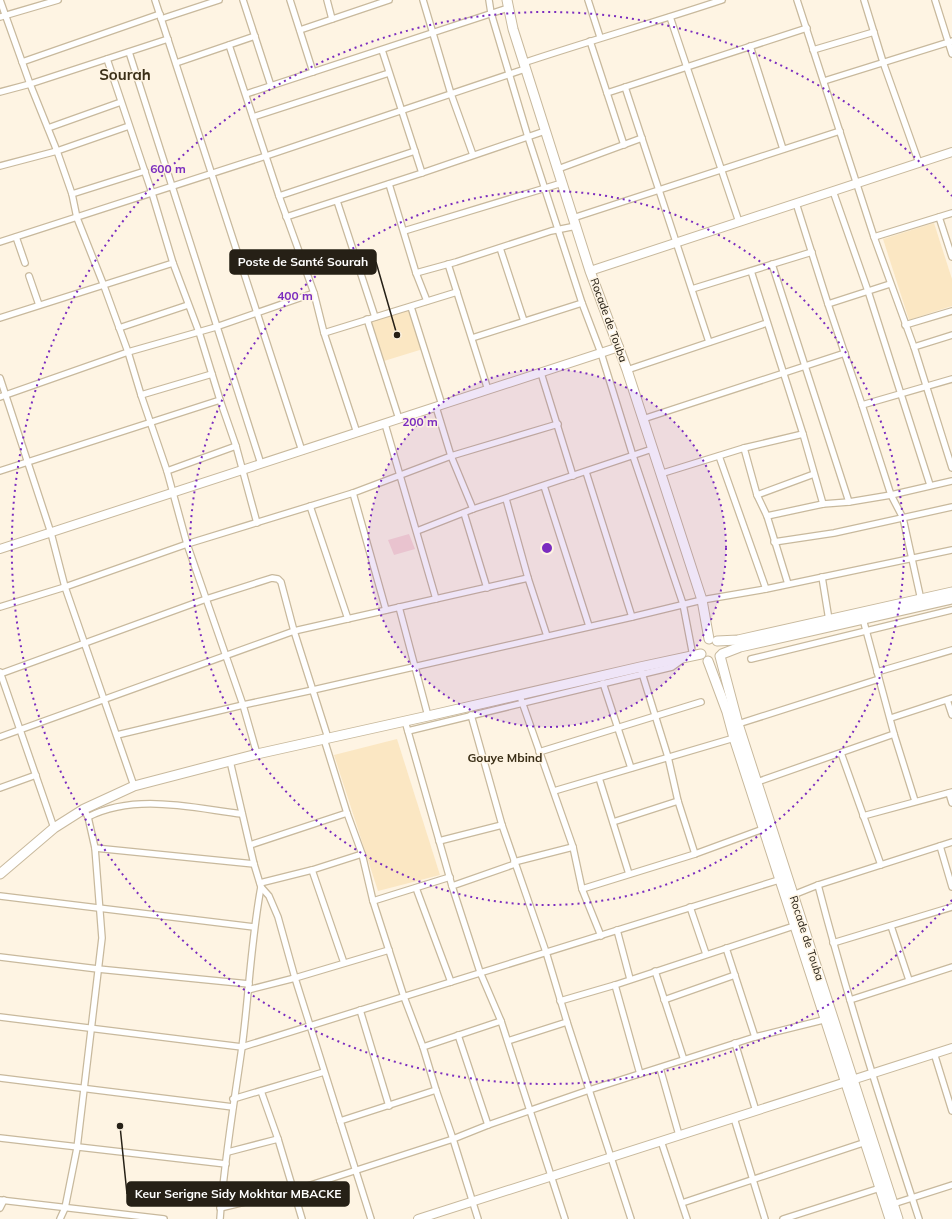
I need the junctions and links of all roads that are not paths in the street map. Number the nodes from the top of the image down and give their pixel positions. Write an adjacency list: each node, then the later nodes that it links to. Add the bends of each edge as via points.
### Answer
1 (0, 0): 19 (street)
2 (58, 0): 19 (street)
3 (155, 0): 20 (street)
4 (219, 0): 20 (street)
5 (243, 0): 27 (street)
6 (290, 0): 24 (street)
7 (327, 0): 22 (street)
8 (389, 0): 16 (street)
9 (423, 0): 25 (street)
10 (489, 0): 18 (street)
11 (588, 0): 28 (street)
12 (722, 0): 21 (street)
13 (797, 0): 23 (street)
14 (864, 0): 26 (street)
15 (935, 0): 31 (street)
16 (374, 2): 22 (street)
17 (508, 4): 18 (street); 42 (main road, Rocade de Touba, via 512,29)
18 (491, 13): 25 (street); 46 (street)
19 (3, 16): 39 (street)
20 (160, 16): 29 (street); 39 (street)
21 (670, 17): 28 (street); 43 (street)
22 (332, 19): 24 (street)
23 (807, 28): 33 (street); 35 (street)
24 (300, 30): 44 (street)
25 (432, 32): 34 (street); 54 (street)
26 (874, 32): 35 (street); 40 (street)
27 (255, 36): 32 (street); 49 (street)
28 (600, 37): 30 (street)
29 (168, 39): 36 (street); 41 (street)
30 (590, 41): 42 (street); 52 (street)
31 (950, 41): 37 (street); 40 (street)
32 (229, 45): 41 (street); 53 (street)
33 (750, 46): 43 (street); 65 (street)
34 (382, 50): 44 (street); 45 (street)
35 (814, 50): 47 (street)
36 (129, 52): 38 (street); 81 (street)
37 (952, 54)
38 (107, 59): 48 (street); 55 (street)
39 (22, 62): 48 (street)
40 (883, 62): 47 (street); 71 (street)
41 (176, 63): 77 (street)
42 (524, 66): 46 (street); 60 (main road, Rocade de Touba)
43 (687, 67): 50 (street); 74 (street)
44 (313, 72): 49 (street)
45 (389, 73): 56 (street); 57 (street)
46 (509, 74): 54 (street); 62 (street)
47 (824, 81): 61 (street)
48 (30, 84): 51 (street); 59 (street)
49 (271, 86): 53 (street)
50 (624, 87): 52 (street); 63 (street)
51 (0, 92)
52 (607, 93): 64 (street)
53 (246, 94): 57 (street)
54 (451, 94): 56 (street); 70 (street)
55 (122, 102): 58 (street); 59 (street)
56 (401, 111): 67 (street); 69 (street)
57 (253, 117): 69 (street)
58 (129, 126): 66 (street); 75 (street)
59 (48, 128): 66 (street)
60 (546, 131): 62 (street); 73 (main road, Rocade de Touba)
61 (840, 131): 65 (street); 79 (street)
62 (528, 137): 70 (street); 82 (street)
63 (642, 138): 64 (street); 83 (street)
64 (624, 145): 73 (street)
65 (783, 149): 74 (street)
66 (57, 151): 72 (street); 86 (street)
67 (415, 151): 76 (street); 87 (street)
68 (952, 152): 71 (street)
69 (266, 156): 77 (street); 87 (street)
70 (473, 156): 76 (street)
71 (919, 163): 79 (street)
72 (0, 166)
73 (558, 169): 78 (main road, Rocade de Touba)
74 (722, 169): 83 (street); 95 (street)
75 (145, 172): 85 (street); 86 (street)
76 (422, 173): 80 (street)
77 (212, 174): 81 (street); 126 (street)
78 (562, 183): 82 (street); 94 (main road, Rocade de Touba)
79 (857, 183): 84 (street); 98 (street)
80 (390, 184): 88 (street); 97 (street)
81 (173, 186): 85 (street); 133 (street)
82 (546, 188): 96 (street); 97 (street)
83 (659, 190): 94 (street); 101 (street)
84 (833, 191): 89 (street); 116 (street)
85 (152, 193): 93 (street); 106 (street)
86 (72, 194): 93 (street)
87 (279, 196): 92 (street)
88 (337, 201): 92 (street); 127 (street)
89 (796, 203): 95 (street); 103 (street)
90 (952, 213): 91 (street)
91 (939, 216): 98 (street); 104 (street)
92 (286, 217): 118 (street)
93 (78, 218): 99 (street); 114 (street)
94 (575, 222): 96 (street); 109 (main road, Rocade de Touba)
95 (739, 222): 101 (street)
96 (558, 229): 102 (street); 120 (street)
97 (404, 231): 111 (street)
98 (874, 237): 113 (street)
99 (16, 238): 100 (street); 105 (street)
100 (0, 242)
101 (676, 242): 109 (street); 115 (street)
102 (500, 248): 107 (street); 130 (street)
103 (812, 252): 108 (street); 121 (street)
104 (952, 257)
105 (24, 263)
106 (173, 263): 114 (street); 123 (street)
107 (448, 264): 111 (street); 117 (street)
108 (772, 264): 110 (street); 145 (street)
109 (590, 271): 140 (main road, Rocade de Touba)
110 (751, 271): 115 (street); 131 (street)
111 (416, 273): 119 (street)
112 (29, 276): 122 (street)
113 (890, 284): 116 (street); 132 (street)
114 (104, 286): 122 (street); 134 (street)
115 (692, 289): 139 (street)
116 (868, 291): 121 (street); 154 (street)
117 (457, 292): 119 (street); 138 (street)
118 (314, 293): 126 (street); 136 (street)
119 (427, 301): 124 (street)
120 (582, 303): 130 (street); 143 (street)
121 (828, 304): 144 (street)
122 (39, 305): 128 (street)
123 (188, 305): 134 (street); 135 (street)
124 (411, 307): 127 (street); 159 (street)
125 (952, 311): 132 (street)
126 (258, 312): 133 (street); 171 (street)
127 (375, 317): 129 (street)
128 (0, 318)
129 (367, 319): 136 (street); 160 (street)
130 (524, 321): 138 (street)
131 (767, 323): 139 (street); 148 (street)
132 (905, 325): 141 (street)
133 (216, 327): 135 (street); 176 (street)
134 (119, 328): 142 (street)
135 (199, 332): 142 (street); 149 (street)
136 (324, 333): 165 (street)
137 (952, 335): 141 (street)
138 (472, 338): 153 (street)
139 (709, 342): 146 (street)
140 (619, 347): 143 (street); 146 (main road, Rocade de Touba)
141 (914, 347): 152 (street)
142 (128, 352): 155 (street); 156 (street)
143 (601, 353): 147 (street); 173 (street)
144 (845, 353): 145 (street); 158 (street)
145 (806, 366): 148 (street); 194 (street)
146 (627, 370): 161 (main road, Rocade de Touba)
147 (541, 373): 153 (street); 164 (street)
148 (783, 373): 161 (street); 166 (street)
149 (212, 374): 155 (street); 157 (street)
150 (0, 378): 156 (street)
151 (952, 379): 152 (street)
152 (926, 387): 154 (street); 168 (street)
153 (488, 390): 159 (street)
154 (901, 394): 158 (street); 187 (street)
155 (141, 395): 162 (street)
156 (3, 396): 175 (street)
157 (220, 400): 162 (street); 167 (street)
158 (862, 405): 192 (street)
159 (439, 406): 160 (street); 172 (street)
160 (399, 419): 163 (street)
161 (643, 419): 170 (main road, Rocade de Touba)
162 (150, 423): 175 (street); 180 (street)
163 (385, 424): 165 (street); 184 (street)
164 (558, 424): 172 (street); 185 (street)
165 (357, 433): 171 (street)
166 (803, 434): 169 (street); 183 (street)
167 (236, 446): 178 (street); 180 (street)
168 (949, 447): 177 (street)
169 (744, 448): 174 (street); 191 (street)
170 (652, 449): 173 (street); 182 (main road, Rocade de Touba)
171 (302, 451): 176 (street)
172 (451, 456): 184 (street); 198 (street)
173 (633, 456): 181 (street); 222 (street)
174 (719, 456): 182 (street); 215 (street)
175 (28, 462): 179 (street); 204 (street)
176 (261, 464): 178 (street)
177 (952, 468)
178 (242, 470): 189 (street); 202 (street)
179 (0, 471)
180 (167, 471): 189 (street)
181 (586, 472): 185 (street); 227 (street)
182 (660, 474): 220 (main road, Rocade de Touba)
183 (814, 474): 191 (street); 195 (street)
184 (400, 475): 190 (street); 203 (street)
185 (573, 476): 188 (street)
186 (952, 481): 187 (street)
187 (930, 485): 192 (street)
188 (544, 486): 193 (street); 231 (street)
189 (173, 492): 204 (street); 206 (street)
190 (353, 493): 196 (street); 225 (street)
191 (757, 495): 200 (street)
192 (891, 495): 194 (street); 201 (street)
193 (506, 499): 198 (street); 210 (street)
194 (849, 502): 195 (street)
195 (823, 504): 200 (street)
196 (310, 506): 202 (street); 228 (street)
197 (952, 507): 201 (street)
198 (473, 509): 199 (street)
199 (464, 513): 203 (street); 214 (street)
200 (767, 516): 205 (street)
201 (903, 518): 205 (street, via 834,533); 209 (street)
202 (256, 523): 206 (street)
203 (417, 531): 218 (street)
204 (51, 533): 207 (street); 213 (street)
205 (774, 542): 212 (street)
206 (187, 544): 213 (street); 217 (street)
207 (0, 549)
208 (952, 550): 209 (street)
209 (913, 559): 211 (street); 221 (street)
210 (528, 578): 214 (street); 234 (street)
211 (822, 578): 212 (street); 230 (street)
212 (788, 584): 215 (street)
213 (65, 587): 223 (street); 236 (street)
214 (487, 588): 218 (street)
215 (766, 589): 220 (street)
216 (952, 592): 221 (main road)
217 (206, 599): 233 (street, via 276,578 281,582); 236 (street); 238 (street)
218 (436, 599): 224 (street)
219 (952, 599): 229 (main road)
220 (702, 600): 222 (street); 235 (main road, Rocade de Touba)
221 (921, 600): 230 (main road)
222 (683, 604): 227 (street); 240 (street)
223 (0, 607)
224 (400, 607): 225 (street); 243 (street)
225 (386, 610): 228 (street)
226 (952, 610): 232 (street)
227 (632, 617): 231 (street)
228 (348, 619): 233 (street)
229 (863, 619): 232 (street); 239 (main road, via 740,647)
230 (829, 620): 235 (main road, via 738,640)
231 (589, 626): 234 (street)
232 (865, 630): 241 (street); 245 (street)
233 (294, 631): 238 (street); 249 (street)
234 (547, 636): 243 (street)
235 (713, 640): 239 (main road, Rocade de Touba, via 721,647); 240 (main road, via 702,645)
236 (85, 643): 246 (street); 250 (street)
237 (952, 650): 245 (street)
238 (225, 655): 250 (street); 254 (street)
239 (721, 655): 242 (main road, via 714,661); 261 (main road, Rocade de Touba)
240 (693, 656): 242 (main road); 244 (main road)
241 (751, 659)
242 (708, 661): 269 (main road, Rocade de Touba)
243 (415, 666): 249 (street); 257 (street)
244 (641, 670): 248 (street); 251 (main road); 258 (street)
245 (877, 672): 247 (street)
246 (0, 673): 263 (street)
247 (879, 679): 259 (street); 261 (street)
248 (603, 683): 251 (street); 262 (street)
249 (313, 690): 254 (street); 268 (street)
250 (104, 699): 263 (street); 266 (street)
251 (521, 699): 255 (street); 257 (main road); 270 (street)
252 (950, 699): 256 (street); 259 (street)
253 (701, 702): 258 (street)
254 (243, 705): 266 (street); 272 (street)
255 (471, 715): 264 (street); 291 (street)
256 (952, 715)
257 (428, 716): 260 (main road)
258 (655, 716): 262 (street); 273 (street)
259 (891, 718): 265 (street)
260 (405, 722): 264 (street); 268 (main road)
261 (738, 724): 278 (main road, Rocade de Touba)
262 (618, 728): 270 (street); 275 (street)
263 (21, 730): 267 (street); 276 (street)
264 (408, 731): 294 (street)
265 (894, 734): 271 (street); 284 (street)
266 (117, 735): 279 (street)
267 (0, 737)
268 (326, 738): 272 (main road); 287 (street)
269 (734, 738): 273 (street); 293 (main road, Rocade de Touba)
270 (539, 752): 281 (street)
271 (841, 753): 278 (street); 289 (street)
272 (257, 754): 274 (main road)
273 (668, 757): 275 (street); 283 (street)
274 (230, 761): 279 (main road); 288 (street)
275 (631, 768): 277 (street)
276 (36, 775): 280 (street); 292 (street)
277 (599, 778): 281 (street); 290 (street)
278 (758, 782): 309 (main road, Rocade de Touba)
279 (134, 786): 286 (main road)
280 (0, 788)
281 (554, 791): 298 (street)
282 (950, 792): 284 (street); 285 (street)
283 (678, 801): 290 (street); 301 (street)
284 (915, 801): 289 (street)
285 (952, 803)
286 (86, 813): 288 (street, via 158,803); 292 (main road); 299 (street)
287 (347, 813): 296 (street); 300 (street)
288 (242, 814): 296 (street)
289 (863, 816): 304 (street)
290 (613, 822): 307 (street)
291 (502, 825): 294 (street); 302 (street)
292 (54, 828): 306 (main road)
293 (763, 829): 301 (street); 309 (main road, Rocade de Touba)
294 (439, 841): 308 (street)
295 (952, 842): 297 (street)
296 (250, 845): 303 (street)
297 (940, 846): 304 (street); 313 (street)
298 (573, 847): 302 (street); 315 (street)
299 (95, 848): 303 (street); 320 (street)
300 (362, 854): 305 (street); 318 (street)
301 (695, 854): 307 (street)
302 (515, 863): 312 (street); 330 (street)
303 (254, 864): 310 (street)
304 (881, 865): 311 (street)
305 (312, 870): 310 (street); 333 (street)
306 (0, 874)
307 (629, 874): 315 (street)
308 (450, 877): 312 (street); 314 (street)
309 (783, 878): 316 (main road, Rocade de Touba); 321 (street); 322 (main road, Rocade de Touba)
310 (261, 885): 324 (street); 339 (street, via 278,917)
311 (818, 885): 316 (street); 327 (street)
312 (452, 886): 337 (street)
313 (952, 886)
314 (416, 888): 318 (street); 342 (street)
315 (582, 889): 326 (street)
316 (793, 895): 351 (main road, Rocade de Touba)
317 (0, 896): 320 (street)
318 (373, 901): 329 (street)
319 (952, 907): 323 (street)
320 (99, 908): 324 (street); 335 (street, via 102,938)
321 (690, 908): 325 (street); 331 (street)
322 (794, 926): 328 (street); 351 (main road, Rocade de Touba)
323 (891, 926): 327 (street); 341 (street)
324 (254, 927): 344 (street)
325 (618, 930): 326 (street); 340 (street)
326 (601, 936): 330 (street)
327 (833, 943): 347 (street)
328 (726, 948): 331 (street); 338 (street)
329 (389, 950): 333 (street); 345 (street)
330 (546, 952): 337 (street); 348 (street)
331 (706, 954): 336 (street)
332 (0, 957): 335 (street)
333 (344, 963): 339 (street)
334 (952, 967): 341 (street)
335 (98, 969): 344 (street); 355 (street)
336 (655, 971): 340 (street); 346 (street)
337 (480, 972): 342 (street); 352 (street)
338 (735, 975): 346 (street); 357 (street)
339 (294, 978): 344 (street); 354 (street)
340 (630, 979): 343 (street)
341 (909, 980): 347 (street)
342 (450, 982): 345 (street)
343 (614, 985): 348 (street); 368 (street)
344 (249, 987): 360 (street)
345 (404, 997): 349 (street); 361 (street)
346 (664, 1000): 364 (street)
347 (850, 1000): 367 (street)
348 (560, 1001): 353 (street)
349 (360, 1010): 354 (street); 376 (street)
350 (0, 1018): 355 (street)
351 (829, 1018): 357 (street); 370 (main road, Rocade de Touba)
352 (501, 1021): 356 (street); 358 (street)
353 (567, 1022): 358 (street); 373 (street)
354 (310, 1026): 360 (street); 366 (street)
355 (90, 1029): 360 (street); 371 (street)
356 (458, 1035): 361 (street); 383 (street)
357 (755, 1037): 359 (street)
358 (508, 1041): 378 (street)
359 (735, 1043): 364 (street); 380 (street)
360 (242, 1047): 375 (street)
361 (423, 1047): 372 (street)
362 (952, 1048): 363 (street)
363 (934, 1053): 367 (street); 379 (street)
364 (684, 1060): 365 (street)
365 (660, 1068): 368 (street); 384 (street)
366 (324, 1072): 374 (street); 382 (street)
367 (873, 1073): 370 (street); 400 (street)
368 (640, 1074): 373 (street)
369 (0, 1078): 371 (street)
370 (850, 1081): 380 (street); 389 (main road, Rocade de Touba); 404 (main road, Rocade de Touba)
371 (84, 1088): 377 (street); 390 (street)
372 (436, 1090): 376 (street); 387 (street)
373 (589, 1090): 378 (street); 392 (street)
374 (261, 1091): 375 (street); 386 (street)
375 (233, 1100): 377 (street)
376 (389, 1106): 382 (street)
377 (232, 1107): 391 (street)
378 (530, 1110): 383 (street); 395 (street)
379 (952, 1110)
380 (756, 1111): 381 (street)
381 (734, 1118): 384 (street); 396 (street)
382 (340, 1121): 394 (street)
383 (488, 1125): 387 (street)
384 (679, 1135): 388 (street)
385 (0, 1138): 390 (street)
386 (278, 1139): 391 (street); 399 (street)
387 (453, 1139): 394 (street); 402 (street)
388 (661, 1141): 392 (street); 403 (street)
389 (866, 1142): 396 (street); 398 (main road, Rocade de Touba)
390 (77, 1148): 393 (street); 406 (street)
391 (228, 1152): 393 (street)
392 (610, 1157): 395 (street); 417 (street)
393 (226, 1164): 407 (street)
394 (356, 1170): 399 (street); 413 (street)
395 (551, 1176): 402 (street); 416 (street)
396 (753, 1180): 403 (street); 419 (street)
397 (952, 1185): 400 (street)
398 (880, 1188): 408 (street); 422 (main road, Rocade de Touba)
399 (292, 1190): 407 (street); 412 (street)
400 (912, 1198): 404 (street); 424 (street)
401 (2, 1200): 405 (street); 406 (street)
402 (473, 1201): 414 (street); 415 (street)
403 (682, 1204): 418 (street)
404 (893, 1204): 423 (main road, Rocade de Touba)
405 (0, 1208)
406 (65, 1208): 409 (street); 410 (street)
407 (220, 1208): 411 (street)
408 (805, 1212): 420 (street); 421 (street)
409 (60, 1219)
410 (164, 1219)
411 (220, 1219)
412 (302, 1219)
413 (371, 1219)
414 (418, 1219)
415 (478, 1219)
416 (565, 1219)
417 (631, 1219)
418 (687, 1219)
419 (765, 1219)
420 (783, 1219)
421 (808, 1219)
422 (890, 1219)
423 (898, 1219)
424 (919, 1219)

